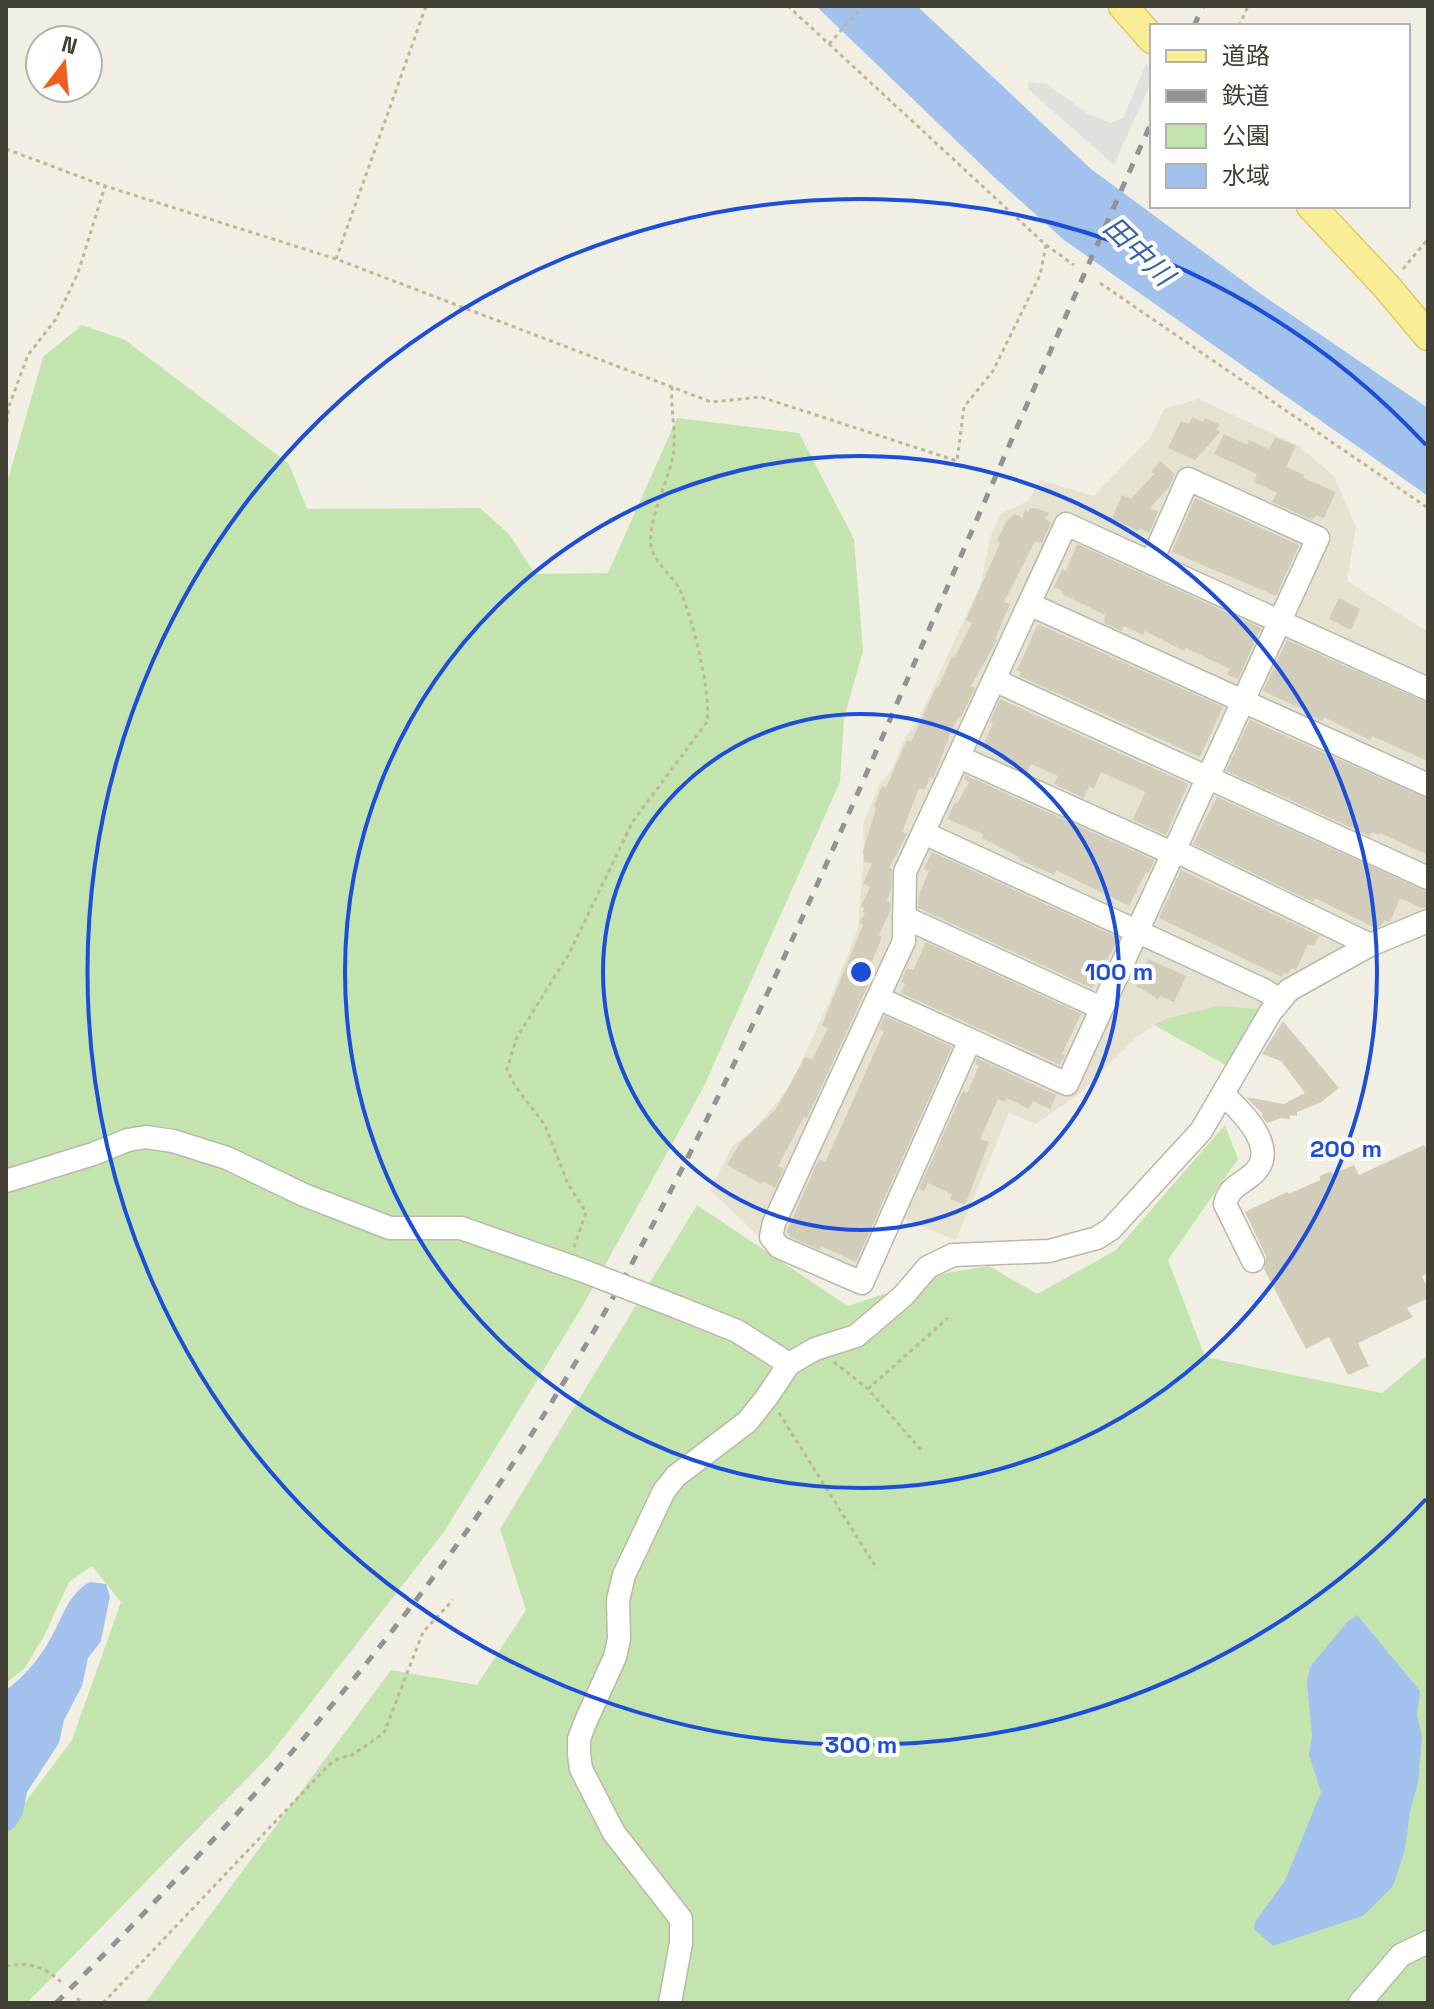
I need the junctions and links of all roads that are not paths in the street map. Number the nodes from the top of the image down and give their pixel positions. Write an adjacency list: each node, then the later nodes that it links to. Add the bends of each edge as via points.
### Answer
1 (1123, 6): 2 (main road)
2 (1150, 37)
3 (1313, 208): 4 (main road)
4 (1428, 336)
5 (1151, 563): 6 (street, via 1066,524); 7 (street); 7 (street, via 1188,479 1318,538)
6 (1029, 604): 8 (street); 10 (street)
7 (1280, 621): 9 (street); 10 (street)
8 (994, 680): 11 (street); 12 (street)
9 (1428, 689)
10 (1242, 700): 12 (street); 13 (street)
11 (959, 757): 14 (street); 15 (street)
12 (1207, 778): 15 (street); 16 (street)
13 (1428, 785)
14 (924, 833): 17 (street, via 905,872); 19 (street)
15 (1173, 852): 19 (street); 20 (street)
16 (1428, 878)
17 (904, 917): 21 (street, via 904,941); 23 (street)
18 (1428, 921): 20 (street)
19 (1135, 932): 22 (street); 23 (street)
20 (1370, 945): 22 (street, via 1299,983)
21 (878, 998): 24 (street); 24 (street, via 774,1223 771,1237 779,1247 862,1283)
22 (1280, 1000): 25 (street)
23 (1101, 1008): 24 (street, via 1067,1084)
24 (970, 1040)
25 (1223, 1094): 27 (street, via 1263,1146 1255,1172 1231,1189 1225,1204); 28 (street, via 1201,1131 1104,1234 1049,1251 941,1259 856,1336)
26 (6, 1181): 28 (street, bridge, via 128,1140 173,1141 227,1158 390,1228 461,1228 574,1268 737,1331)
27 (1253, 1261)
28 (789, 1364): 30 (street, via 747,1422 664,1491 624,1575 615,1657 579,1739 581,1769 614,1833 681,1919)
29 (1428, 1942): 31 (street, via 1401,1955)
30 (670, 2003)
31 (1360, 2003)

